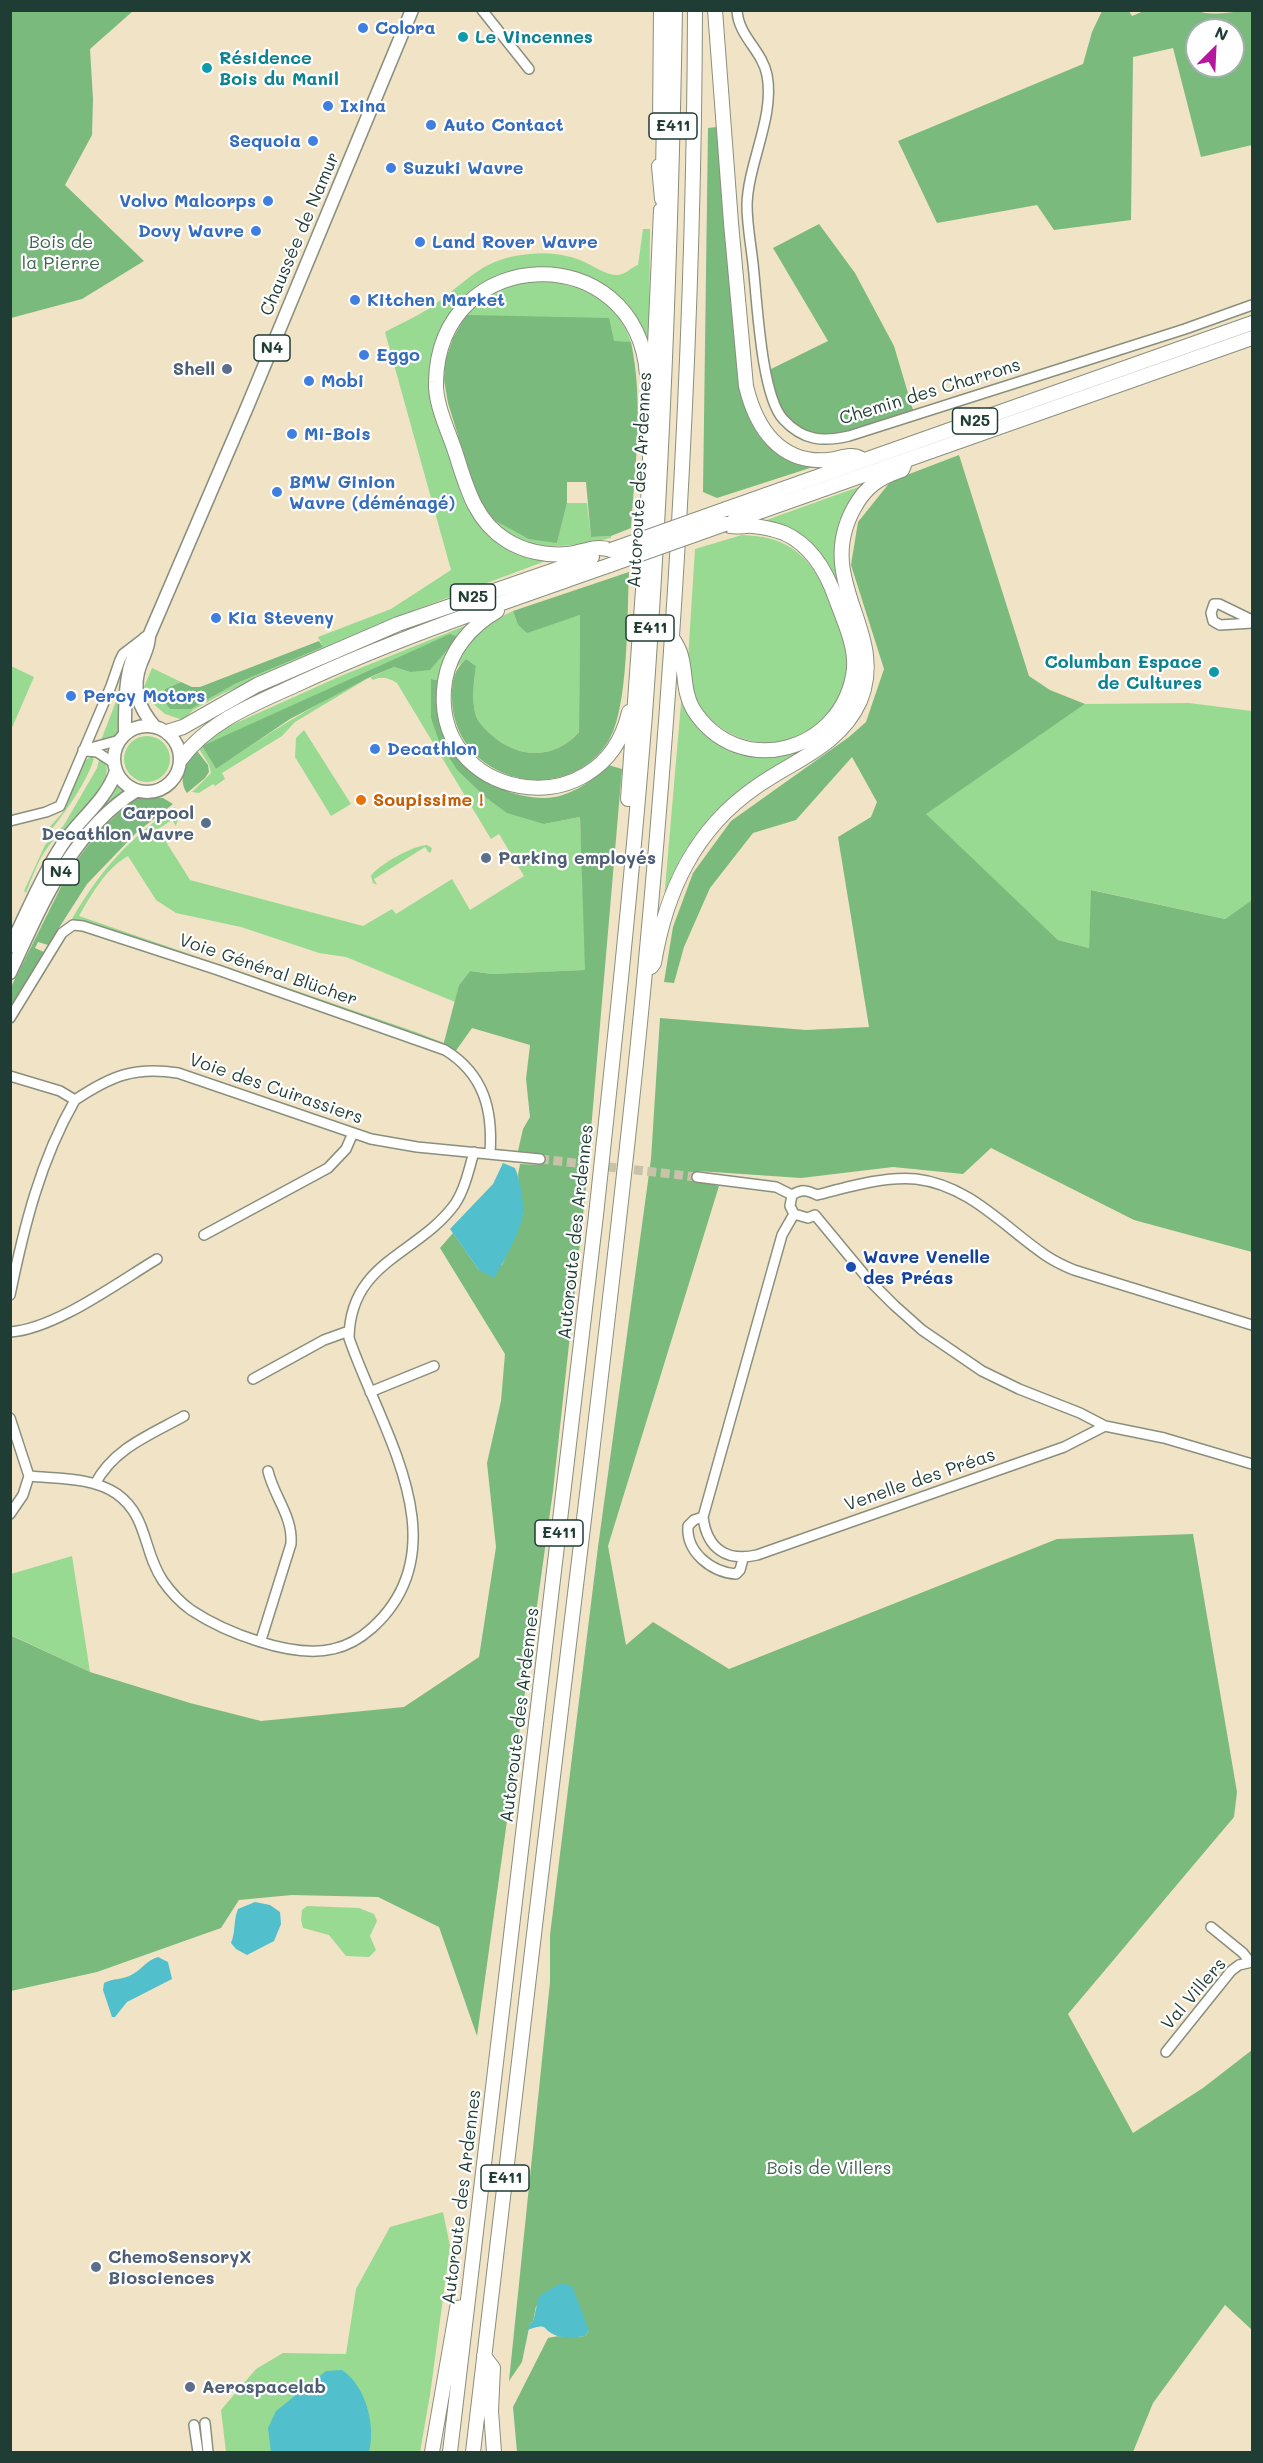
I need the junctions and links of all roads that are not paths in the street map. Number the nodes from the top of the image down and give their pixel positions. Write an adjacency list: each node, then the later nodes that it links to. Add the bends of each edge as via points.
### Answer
1 (412, 10): 18 (main road, Chaussée de Namur / N4, via 248,405)
2 (482, 10): 8 (street)
3 (663, 10): 15 (highway, via 659,180 662,199)
4 (675, 10): 31 (highway, Autoroute des Ardennes / E411, via 658,506 645,716)
5 (696, 10): 19 (highway, E411, via 687,373)
6 (715, 10): 12 (highway, via 746,386 752,409 761,428 777,445 799,456 826,460 856,455)
7 (737, 10): 9 (street, Chemin des Charrons, via 738,23 756,49 767,75 768,101 747,205 766,373 772,401 782,419 800,433 828,441 849,436)
8 (529, 69)
9 (1252, 305)
10 (1252, 323): 12 (highway, N25)
11 (1252, 338): 13 (highway, N25)
12 (865, 460): 16 (highway, N25, bridge)
13 (906, 460): 14 (highway, N25); 30 (highway, via 902,470 881,477 860,497 848,519 842,543 840,562 866,652 867,674 855,711 841,732 757,786 711,827 678,880 660,927 654,963)
14 (725, 524): 17 (highway, N25, bridge); 19 (highway, via 784,533 807,548 823,570 851,641 854,667 840,711 822,731 801,744 777,750 753,749 729,741 692,708 684,686 681,655)
15 (646, 548): 16 (highway, via 642,534 648,383 646,359 634,326 622,309 590,284 546,273 504,279 486,288 461,310 450,325 437,363 435,384 467,490 487,524 505,540 525,549 544,554 567,554 601,546); 20 (highway)
16 (611, 550): 21 (highway, N25, via 398,624 257,686 183,727)
17 (501, 603): 20 (highway, via 497,612 468,634 454,653 443,696 453,738 476,768 512,786 534,789 557,787 579,779 610,754); 24 (highway, N25, via 337,666 244,709 195,741)
18 (144, 638): 21 (main road, Chaussée de Namur / N4, via 149,645 137,674 136,693 141,709); 22 (main road, Chaussée de Namur / N4, via 128,674); 23 (street, via 123,654)
19 (672, 638): 30 (highway, E411)
20 (636, 693): 31 (highway, via 612,986)
21 (161, 729): 22 (main road, via 143,726); 24 (main road, Chaussée de Namur / N4, via 178,747)
22 (122, 737): 23 (street); 25 (main road, Chaussée de Namur / N4, via 114,755)
23 (83, 750): 25 (street, via 108,757); 27 (street, via 60,806)
24 (181, 759): 26 (main road, via 177,774 168,785 149,793)
25 (115, 767): 26 (main road, via 127,786); 28 (main road, Chaussée de Namur / N4, via 108,791 53,858)
26 (136, 791): 29 (main road, N4, via 96,825 73,852)
27 (10, 821)
28 (10, 947)
29 (10, 973)
30 (645, 973): 68 (highway, E411)
31 (617, 1012): 67 (highway, Autoroute des Ardennes / E411)
32 (10, 1018): 37 (street, Voie Général Blücher, via 62,933 73,925 83,926 446,1050 468,1067 485,1093 490,1112)
33 (10, 1076): 34 (street, via 60,1091)
34 (75, 1100): 35 (street, Voie des Cuirassiers, via 118,1076 162,1070 194,1077); 46 (street, via 32,1199)
35 (353, 1133): 36 (street, Voie des Cuirassiers, via 417,1147); 44 (street, via 346,1149 328,1168)
36 (474, 1152): 37 (street, Voie des Cuirassiers); 48 (street, via 456,1203 372,1275 354,1305)
37 (490, 1153): 38 (street, Voie des Cuirassiers)
38 (540, 1159)
39 (697, 1177): 40 (street, via 776,1187)
40 (792, 1195): 41 (street, via 808,1190); 42 (street, via 790,1206)
41 (817, 1195): 43 (street); 47 (street, via 895,1180 916,1179 941,1185 978,1203 1046,1256 1074,1270)
42 (794, 1214): 43 (street, via 808,1218); 61 (street, Venelle des Préas, via 782,1235)
43 (815, 1215): 55 (street, via 868,1279 931,1336 982,1371)
44 (204, 1235)
45 (157, 1259): 49 (street, via 53,1321)
46 (10, 1295)
47 (1252, 1326)
48 (349, 1331): 51 (street, via 324,1340); 52 (street)
49 (10, 1332)
50 (434, 1365): 52 (street)
51 (253, 1379)
52 (370, 1392): 63 (street, via 404,1475 412,1506 414,1536 403,1583 375,1625 343,1646 309,1652)
53 (184, 1416): 59 (street, via 117,1454)
54 (10, 1418): 58 (street)
55 (1106, 1426): 56 (street); 62 (street, Venelle des Préas, via 1064,1447)
56 (1252, 1464)
57 (268, 1471): 63 (street, via 292,1535)
58 (29, 1476): 59 (street); 60 (street)
59 (95, 1484): 63 (street, via 116,1493 133,1509 157,1571 183,1603 208,1620)
60 (10, 1514)
61 (703, 1517): 62 (street, via 712,1544 729,1557); 62 (street, Venelle des Préas, via 688,1526 687,1537 700,1558 724,1573 736,1574)
62 (742, 1558)
63 (261, 1640)
64 (1211, 1927): 65 (street, Val Villers)
65 (1251, 1962): 66 (street, Val Villers, via 1231,1971)
66 (1166, 2052)
67 (467, 2306): 73 (highway, via 456,2308); 74 (highway, Autoroute des Ardennes / E411)
68 (484, 2356): 75 (highway, E411); 76 (highway, via 493,2368)
69 (205, 2423): 72 (street)
70 (194, 2425): 71 (street)
71 (198, 2452)
72 (208, 2452)
73 (432, 2452)
74 (450, 2452)
75 (473, 2452)
76 (494, 2452)

